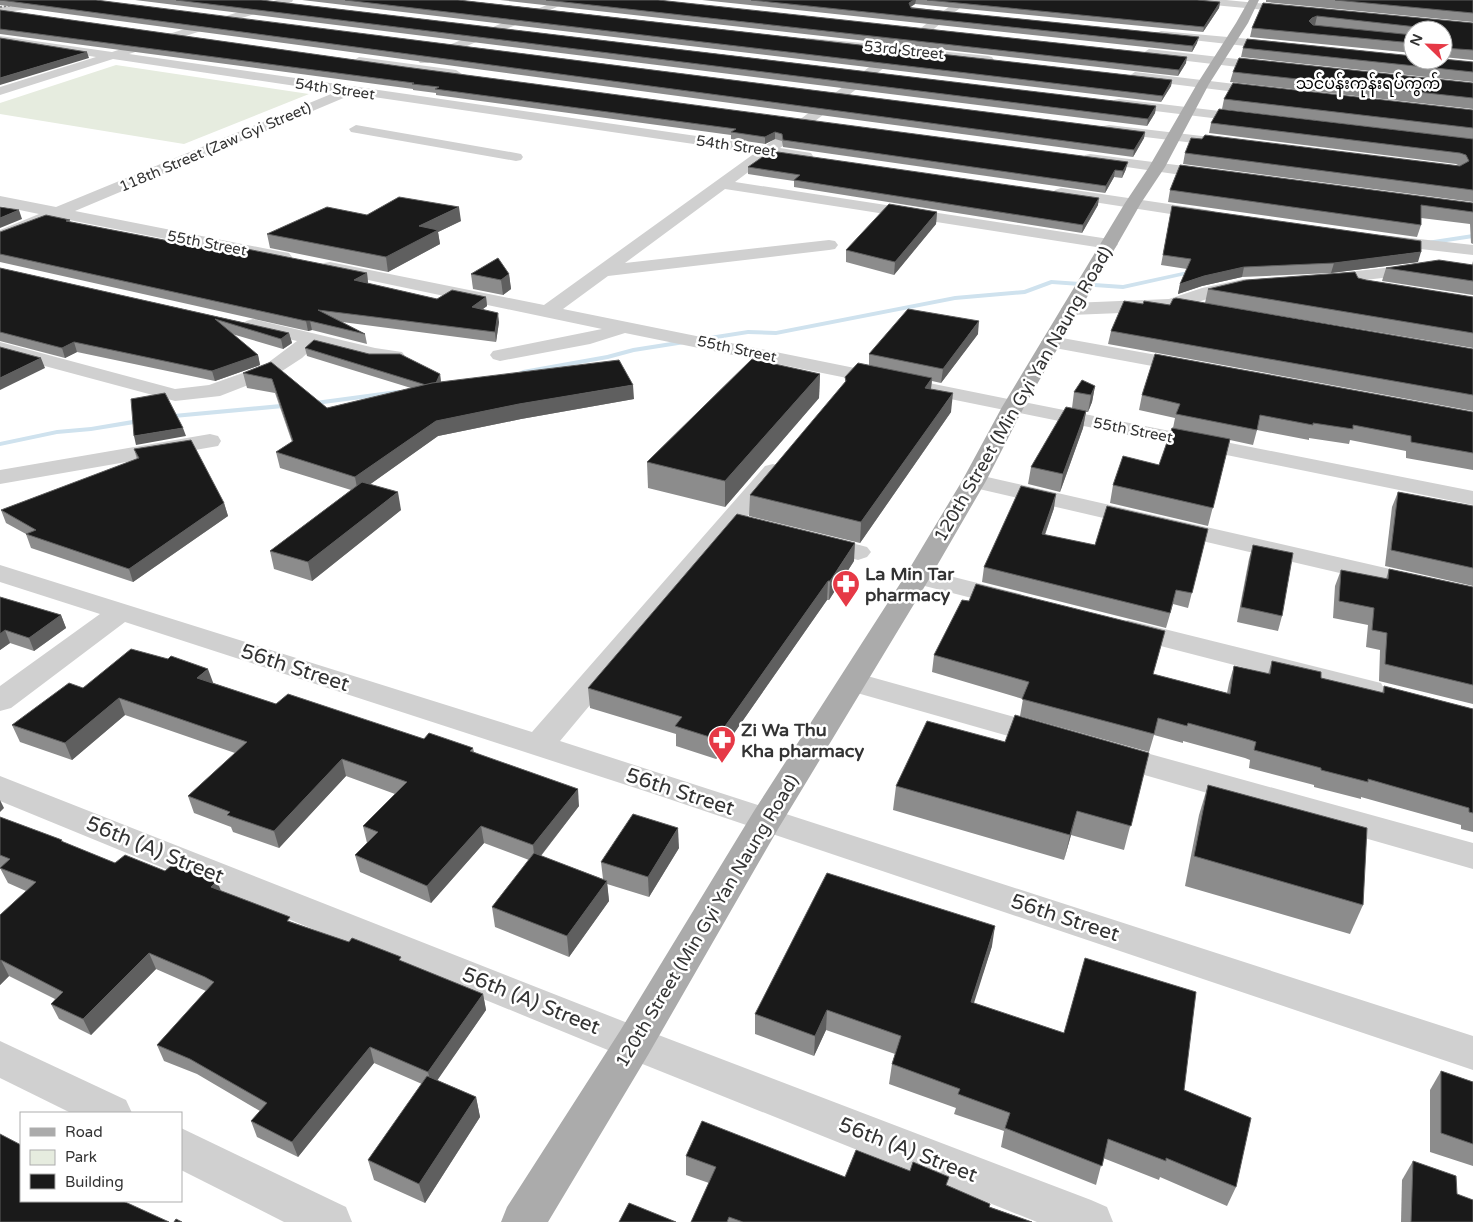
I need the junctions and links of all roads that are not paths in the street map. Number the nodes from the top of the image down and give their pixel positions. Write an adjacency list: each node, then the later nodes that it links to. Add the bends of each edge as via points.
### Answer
1 (72, 0): 9 (street)
2 (259, 0): 5 (street)
3 (568, 0): 10 (street, 118th Street (Zaw Gyi Street))
4 (1192, 0): 6 (street)
5 (289, 2): 17 (street)
6 (1252, 3): 12 (street); 31 (main road, 120th Street (Min Gyi Yan Naung Road))
7 (514, 7): 10 (street)
8 (967, 7): 13 (street)
9 (1, 10): 16 (street)
10 (543, 10): 14 (street); 21 (street, 118th Street (Zaw Gyi Street))
11 (930, 10): 13 (street)
12 (1309, 11)
13 (949, 12): 22 (street)
14 (573, 13)
15 (201, 14): 17 (street)
16 (50, 17)
17 (230, 18): 18 (street); 27 (street)
18 (259, 22)
19 (470, 25): 21 (street)
20 (908, 27): 22 (street)
21 (498, 29): 25 (street); 33 (street, 118th Street (Zaw Gyi Street))
22 (927, 29): 24 (street); 36 (street)
23 (147, 31): 27 (street)
24 (946, 31)
25 (528, 32)
26 (1153, 33): 31 (street)
27 (176, 35): 29 (street); 38 (street)
28 (0, 39): 38 (street, 54th Street)
29 (205, 39)
30 (801, 39): 36 (street, 53rd Street)
31 (1231, 41): 34 (street); 41 (main road, 120th Street (Min Gyi Yan Naung Road))
32 (426, 43): 33 (street)
33 (455, 47): 35 (street); 42 (street, 118th Street (Zaw Gyi Street))
34 (1298, 48)
35 (485, 50)
36 (900, 50): 40 (street, 53rd Street); 46 (street)
37 (1141, 52): 41 (street)
38 (112, 56): 50 (street); 53 (street, 54th Street)
39 (349, 59): 42 (street)
40 (998, 61)
41 (1219, 61): 43 (street); 51 (main road, 120th Street (Min Gyi Yan Naung Road))
42 (406, 67): 47 (street); 53 (street, 118th Street (Zaw Gyi Street))
43 (1287, 68)
44 (850, 70): 46 (street)
45 (8, 73): 50 (street)
46 (870, 73): 48 (street); 56 (street)
47 (465, 75)
48 (889, 75)
49 (1125, 75): 51 (street)
50 (40, 78): 52 (street)
51 (1203, 84): 55 (street); 59 (main road, 120th Street (Min Gyi Yan Naung Road))
52 (0, 91)
53 (350, 91): 60 (street, 54th Street); 82 (street, 118th Street (Zaw Gyi Street))
54 (820, 93): 56 (street)
55 (1280, 93)
56 (840, 95): 57 (street); 62 (street)
57 (860, 98)
58 (1111, 102): 59 (street)
59 (1188, 112): 63 (street); 69 (main road, 120th Street (Min Gyi Yan Naung Road))
60 (529, 117): 64 (street); 72 (street, 54th Street)
61 (787, 118): 62 (street)
62 (806, 121): 65 (street); 72 (street)
63 (1267, 121)
64 (502, 124)
65 (826, 124)
66 (1095, 127): 69 (street)
67 (356, 129): 70 (street)
68 (465, 135): 70 (street)
69 (1174, 137): 71 (street); 76 (main road, 120th Street (Min Gyi Yan Naung Road))
70 (437, 143): 73 (street)
71 (1242, 145)
72 (767, 151): 75 (street, 54th Street); 78 (street)
73 (516, 157)
74 (1079, 157): 76 (street)
75 (817, 158)
76 (1157, 167): 77 (street); 81 (main road, 120th Street (Min Gyi Yan Naung Road))
77 (1226, 176)
78 (722, 184): 87 (street); 91 (street)
79 (1044, 191): 81 (street)
80 (0, 202): 82 (street, 55th Street)
81 (1133, 203): 83 (street); 87 (main road, 120th Street (Min Gyi Yan Naung Road))
82 (57, 213): 84 (street, 118th Street (Zaw Gyi Street)); 89 (street, 55th Street)
83 (1226, 217)
84 (0, 236)
85 (1367, 238): 88 (street)
86 (829, 244): 91 (street)
87 (1109, 244): 96 (main road, 120th Street (Min Gyi Yan Naung Road))
88 (1470, 252): 93 (street, via 1441,264)
89 (298, 260)
90 (318, 264): 98 (street, 55th Street)
91 (602, 272): 98 (street)
92 (1305, 280): 93 (street)
93 (1331, 280): 95 (street)
94 (1261, 283): 97 (street, via 1210,292)
95 (1388, 289)
96 (1079, 296): 97 (street); 103 (main road, 120th Street (Min Gyi Yan Naung Road))
97 (1171, 305): 99 (street)
98 (550, 310): 101 (street, 55th Street)
99 (1210, 311)
100 (234, 321): 102 (street)
101 (624, 326): 105 (street, via 589,340); 108 (street, 55th Street)
102 (312, 338): 104 (street, via 272,369 212,391 175,395); 106 (street)
103 (1051, 342): 107 (street); 108 (main road, 120th Street (Min Gyi Yan Naung Road))
104 (0, 348)
105 (500, 355)
106 (395, 356)
107 (1208, 371)
108 (1013, 406): 112 (main road, 120th Street (Min Gyi Yan Naung Road)); 113 (street, 55th Street)
109 (210, 441): 111 (street)
110 (788, 453): 114 (street)
111 (0, 478)
112 (974, 482): 119 (main road, 120th Street (Min Gyi Yan Naung Road)); 120 (street)
113 (1473, 498)
114 (731, 521): 115 (street); 127 (street)
115 (758, 528)
116 (795, 537): 117 (street)
117 (858, 552)
118 (0, 573): 122 (street, 56th Street)
119 (918, 576): 121 (street); 124 (main road, 120th Street (Min Gyi Yan Naung Road))
120 (1473, 596)
121 (1033, 605)
122 (120, 613): 126 (street); 127 (street, 56th Street)
123 (1100, 622): 125 (street)
124 (853, 682): 129 (main road, 120th Street (Min Gyi Yan Naung Road)); 130 (street)
125 (1396, 697)
126 (0, 701)
127 (538, 746): 129 (street, 56th Street)
128 (0, 788): 131 (street, 56th (A) Street)
129 (766, 820): 131 (main road, 120th Street (Min Gyi Yan Naung Road)); 132 (street, 56th Street)
130 (1473, 856)
131 (634, 1043): 137 (main road, 120th Street (Min Gyi Yan Naung Road)); 138 (street, 56th (A) Street)
132 (1473, 1052)
133 (0, 1058): 134 (street)
134 (109, 1112)
135 (182, 1148): 136 (street)
136 (330, 1222)
137 (523, 1222)
138 (1091, 1222)

